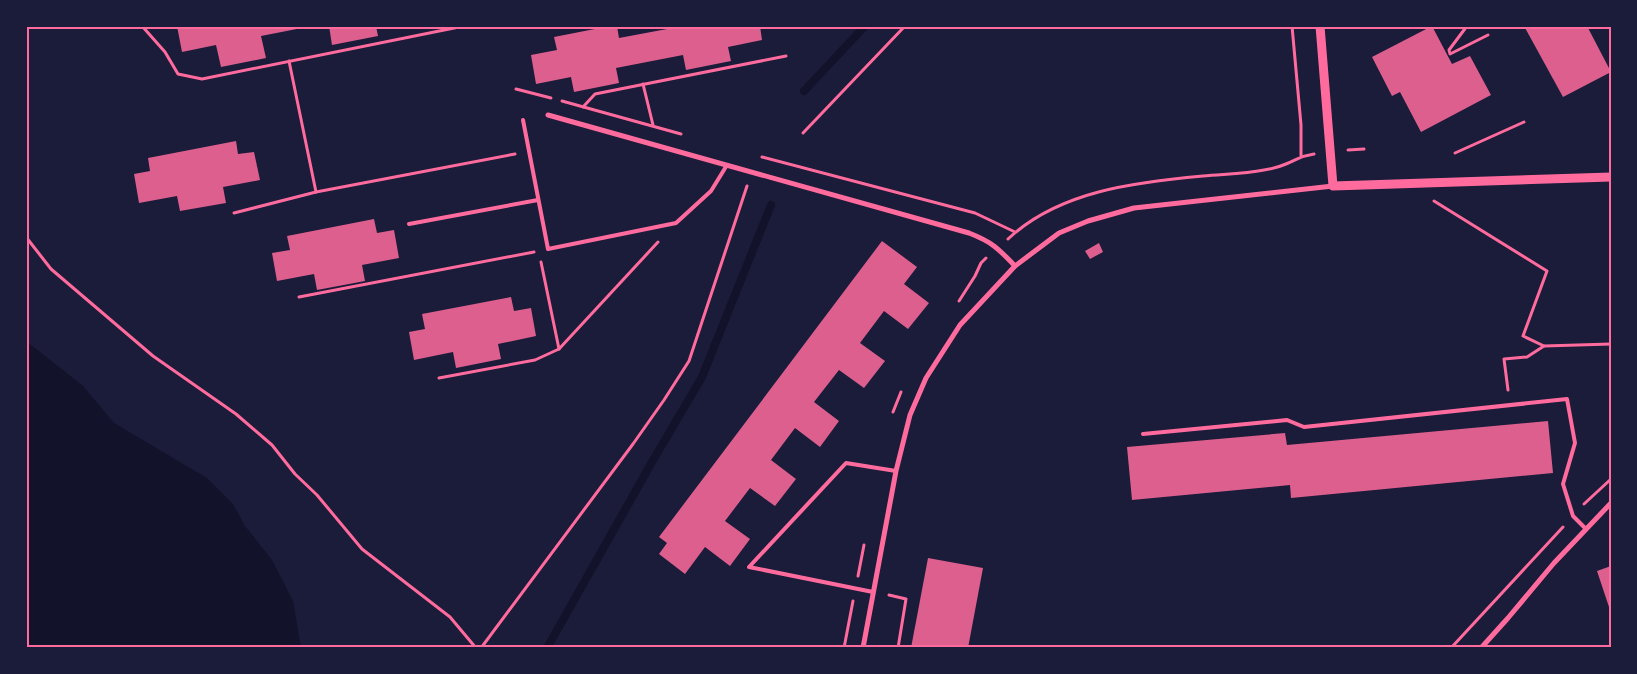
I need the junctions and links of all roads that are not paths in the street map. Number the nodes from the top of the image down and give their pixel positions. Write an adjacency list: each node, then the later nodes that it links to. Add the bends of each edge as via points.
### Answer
1 (1320, 26): 6 (street)
2 (548, 115): 4 (street)
3 (522, 120): 7 (lane)
4 (727, 165): 7 (lane, via 711,190 676,223 548,249); 9 (street, via 968,233 998,248)
5 (1611, 176): 6 (street)
6 (1333, 186): 9 (street, via 1134,208 1088,220 1059,233)
7 (538, 200): 8 (lane)
8 (409, 224)
9 (1015, 266): 11 (street, via 960,325 926,378 910,415)
10 (1143, 434): 13 (lane, via 1287,420 1304,427 1567,399 1574,443 1563,484 1573,516)
11 (896, 472): 14 (street); 14 (lane, via 846,463 750,567)
12 (1611, 503): 13 (street)
13 (1586, 529): 16 (street)
14 (874, 592): 15 (street)
15 (863, 648)
16 (1481, 648)

